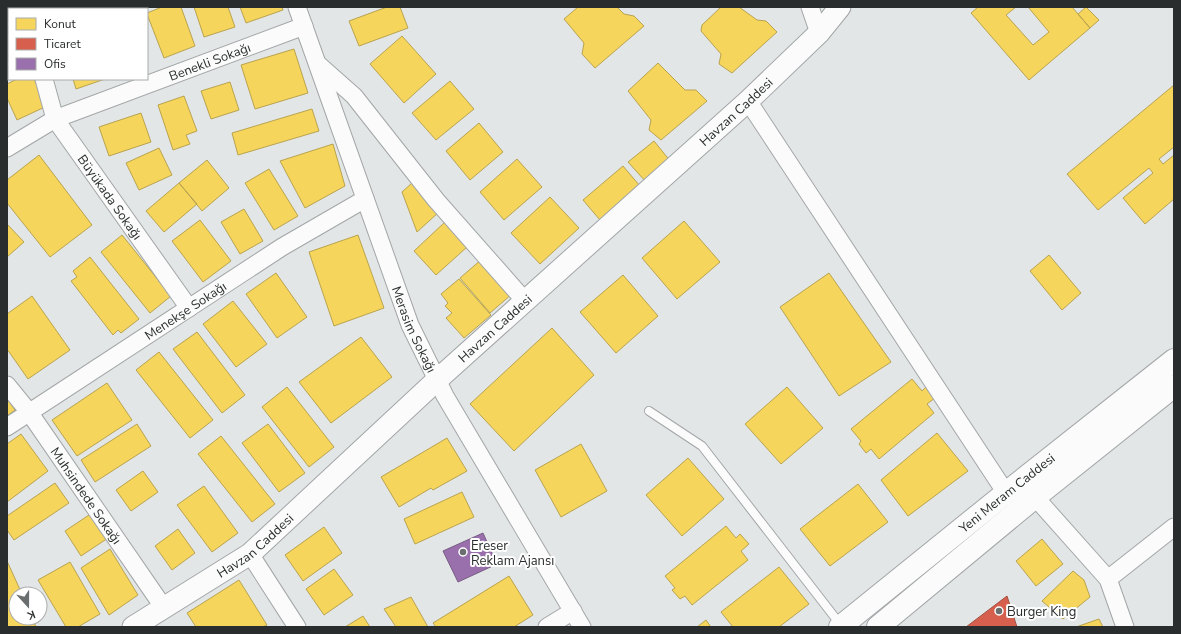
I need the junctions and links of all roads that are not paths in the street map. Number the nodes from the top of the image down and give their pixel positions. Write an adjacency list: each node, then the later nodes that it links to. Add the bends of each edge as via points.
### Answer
1 (297, 7): 4 (street, Merasim Sokağı)
2 (810, 7): 5 (street)
3 (840, 7): 5 (street, Havzan Caddesi)
4 (304, 26): 6 (street, Merasim Sokağı); 9 (street, Benekli Sokağı)
5 (819, 33): 8 (street, Havzan Caddesi)
6 (317, 64): 11 (street, Merasim Sokağı); 12 (street, via 354,96 436,200)
7 (44, 80): 9 (street, Büyükada Sokağı)
8 (748, 102): 12 (street, Havzan Caddesi); 21 (street)
9 (55, 119): 10 (street, Benekli Sokağı); 13 (street, Büyükada Sokağı)
10 (7, 148)
11 (365, 199): 13 (street, Menekşe Sokağı, via 282,247); 15 (street, Merasim Sokağı, via 410,325)
12 (525, 301): 15 (street, Havzan Caddesi)
13 (189, 308): 19 (street, Menekşe Sokağı)
14 (1174, 360): 21 (main road, Yeni Meram Caddesi)
15 (437, 380): 24 (street, Havzan Caddesi); 27 (street, Merasim Sokağı)
16 (7, 385): 19 (street, Muhsindede Sokağı)
17 (1174, 386): 22 (main road, Yeni Meram Caddesi)
18 (649, 411): 28 (lane, via 702,446)
19 (29, 412): 20 (street, Menekşe Sokağı); 26 (street, Muhsindede Sokağı)
20 (7, 427)
21 (1006, 493): 28 (main road, Yeni Meram Caddesi)
22 (1035, 497): 25 (street); 33 (main road, Yeni Meram Caddesi)
23 (1174, 527): 25 (street)
24 (250, 554): 26 (street, Havzan Caddesi); 30 (street)
25 (1108, 579): 34 (street)
26 (164, 608): 29 (street, Havzan Caddesi)
27 (573, 611): 31 (street); 32 (street, Merasim Sokağı)
28 (841, 626)
29 (133, 627)
30 (297, 627)
31 (547, 627)
32 (582, 627)
33 (878, 627)
34 (1125, 627)

